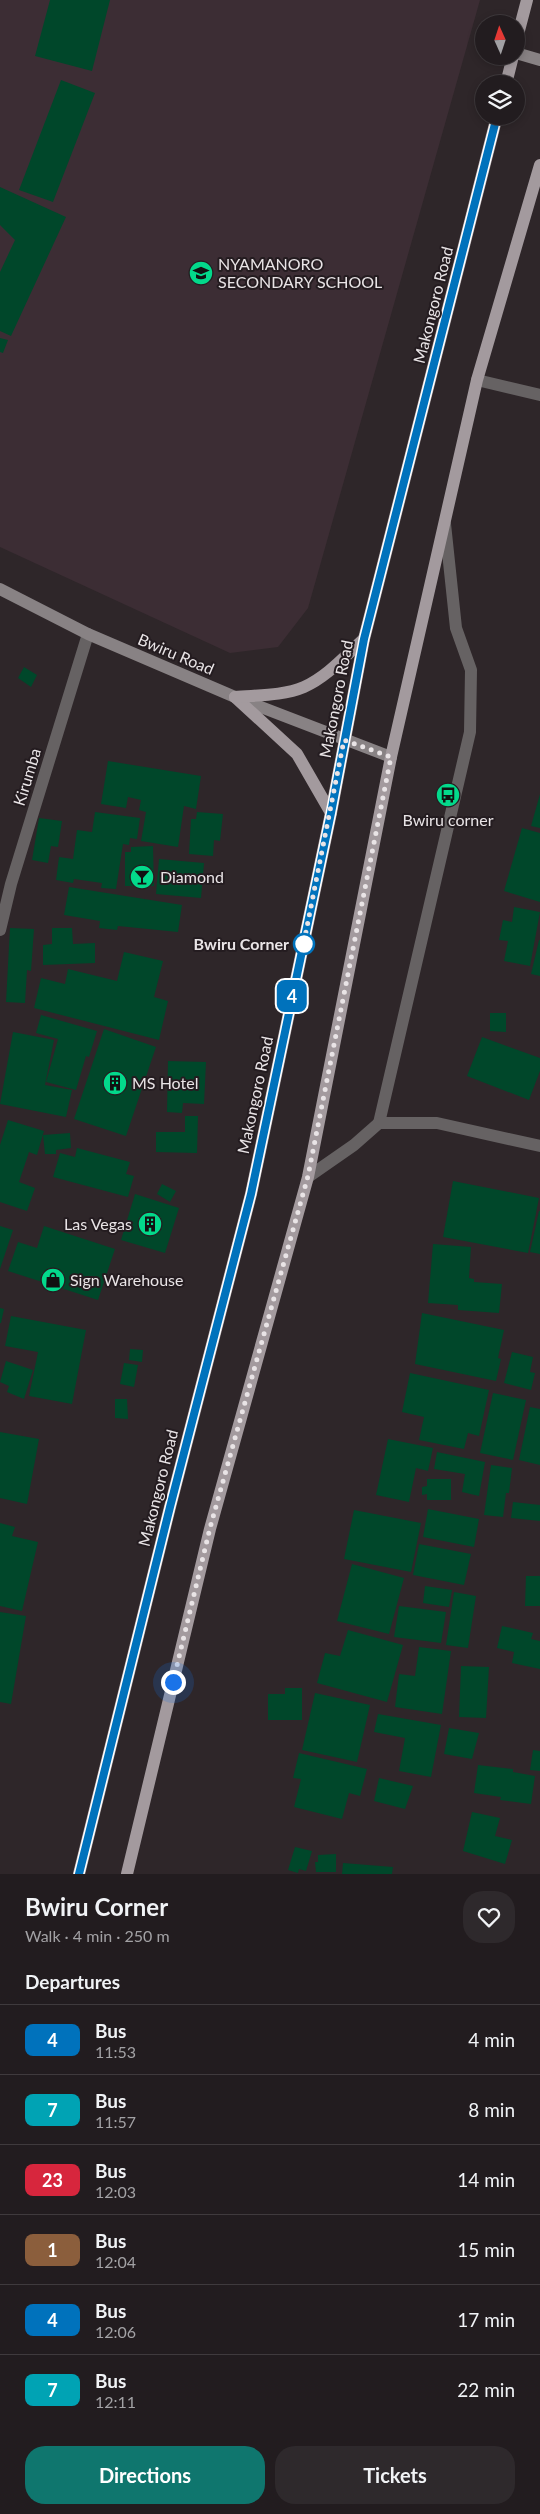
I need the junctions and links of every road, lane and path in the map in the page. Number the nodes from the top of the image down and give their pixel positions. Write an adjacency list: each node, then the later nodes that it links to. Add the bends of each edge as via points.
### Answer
1 (527, 0): 2 (main road)
2 (523, 15)
3 (525, 55): 4 (main road)
4 (540, 60)
5 (495, 125): 12 (main road, Makongoro Road)
6 (540, 165): 7 (main road)
7 (477, 380): 8 (street); 9 (main road)
8 (540, 395)
9 (445, 520): 15 (main road); 18 (street, via 456,628 471,670 470,732)
10 (0, 588): 11 (main road, Bwiru Road)
11 (88, 634): 13 (main road, Bwiru Road); 17 (street, Kirumba, via 11,884)
12 (364, 639): 13 (main road, via 330,670 304,687); 14 (main road, Makongoro Road)
13 (235, 697): 14 (main road, Bwiru Road); 16 (main road, via 297,754)
14 (344, 740): 15 (main road, Bwiru Road); 16 (main road, Makongoro Road)
15 (391, 757): 20 (main road)
16 (331, 813): 21 (main road, Makongoro Road, via 251,1194)
17 (0, 930)
18 (379, 1123): 19 (street, via 437,1123); 20 (street, via 354,1145)
19 (540, 1146)
20 (308, 1176): 22 (main road, via 210,1528)
21 (79, 1874)
22 (127, 1874)

